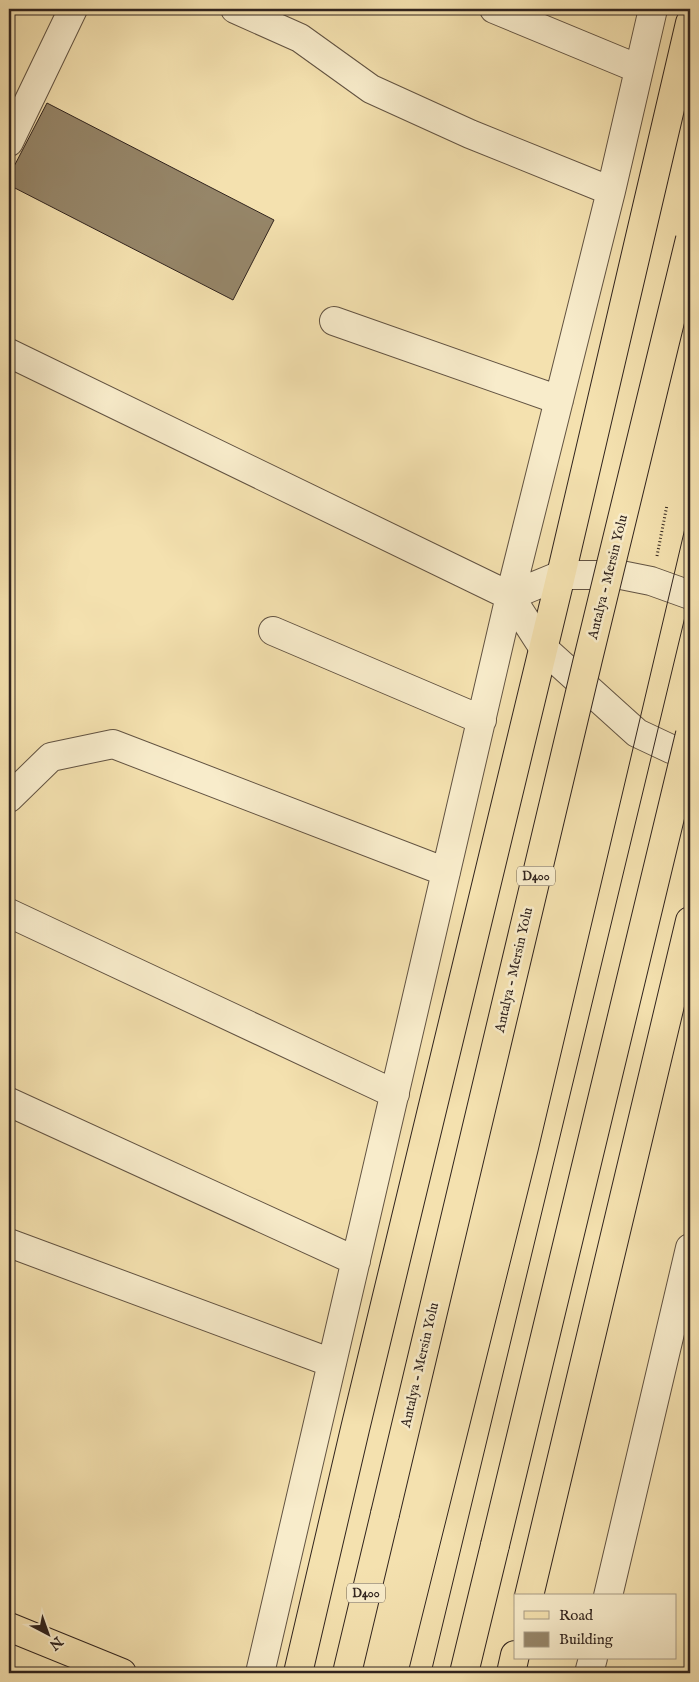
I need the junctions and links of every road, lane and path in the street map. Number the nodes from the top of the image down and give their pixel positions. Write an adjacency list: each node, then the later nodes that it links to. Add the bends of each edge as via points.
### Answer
1 (73, 9): 7 (street)
2 (235, 9): 8 (street, via 300,38 371,89 470,134)
3 (494, 9): 6 (street)
4 (653, 9): 6 (street)
5 (690, 24): 14 (main road)
6 (639, 69): 8 (street)
7 (9, 142)
8 (611, 191): 12 (street)
9 (690, 239): 41 (main road, Antalya - Mersin Yolu / D400, bridge)
10 (334, 321): 12 (street)
11 (9, 353): 17 (street)
12 (559, 400): 17 (street)
13 (668, 505): 15 (path)
14 (561, 575): 15 (street, via 621,575); 17 (street); 19 (main road)
15 (651, 581): 16 (street)
16 (690, 595)
17 (510, 596): 19 (street); 20 (street)
18 (273, 631): 20 (street)
19 (544, 649): 22 (street, via 637,733); 40 (main road)
20 (482, 720): 24 (street)
21 (690, 734): 42 (main road, bridge)
22 (690, 756)
23 (9, 798): 24 (street, via 51,757 113,744)
24 (446, 872): 27 (street)
25 (9, 913): 27 (street)
26 (690, 921): 33 (main road)
27 (395, 1094): 31 (street)
28 (9, 1102): 31 (street)
29 (9, 1243): 32 (street)
30 (690, 1248): 34 (street)
31 (356, 1261): 32 (street)
32 (332, 1363): 39 (street)
33 (529, 1594)
34 (608, 1594)
35 (9, 1627): 38 (main road)
36 (514, 1660): 43 (main road)
37 (592, 1660): 44 (street)
38 (122, 1673)
39 (260, 1673)
40 (298, 1673)
41 (347, 1673)
42 (464, 1673)
43 (511, 1673)
44 (589, 1673)

